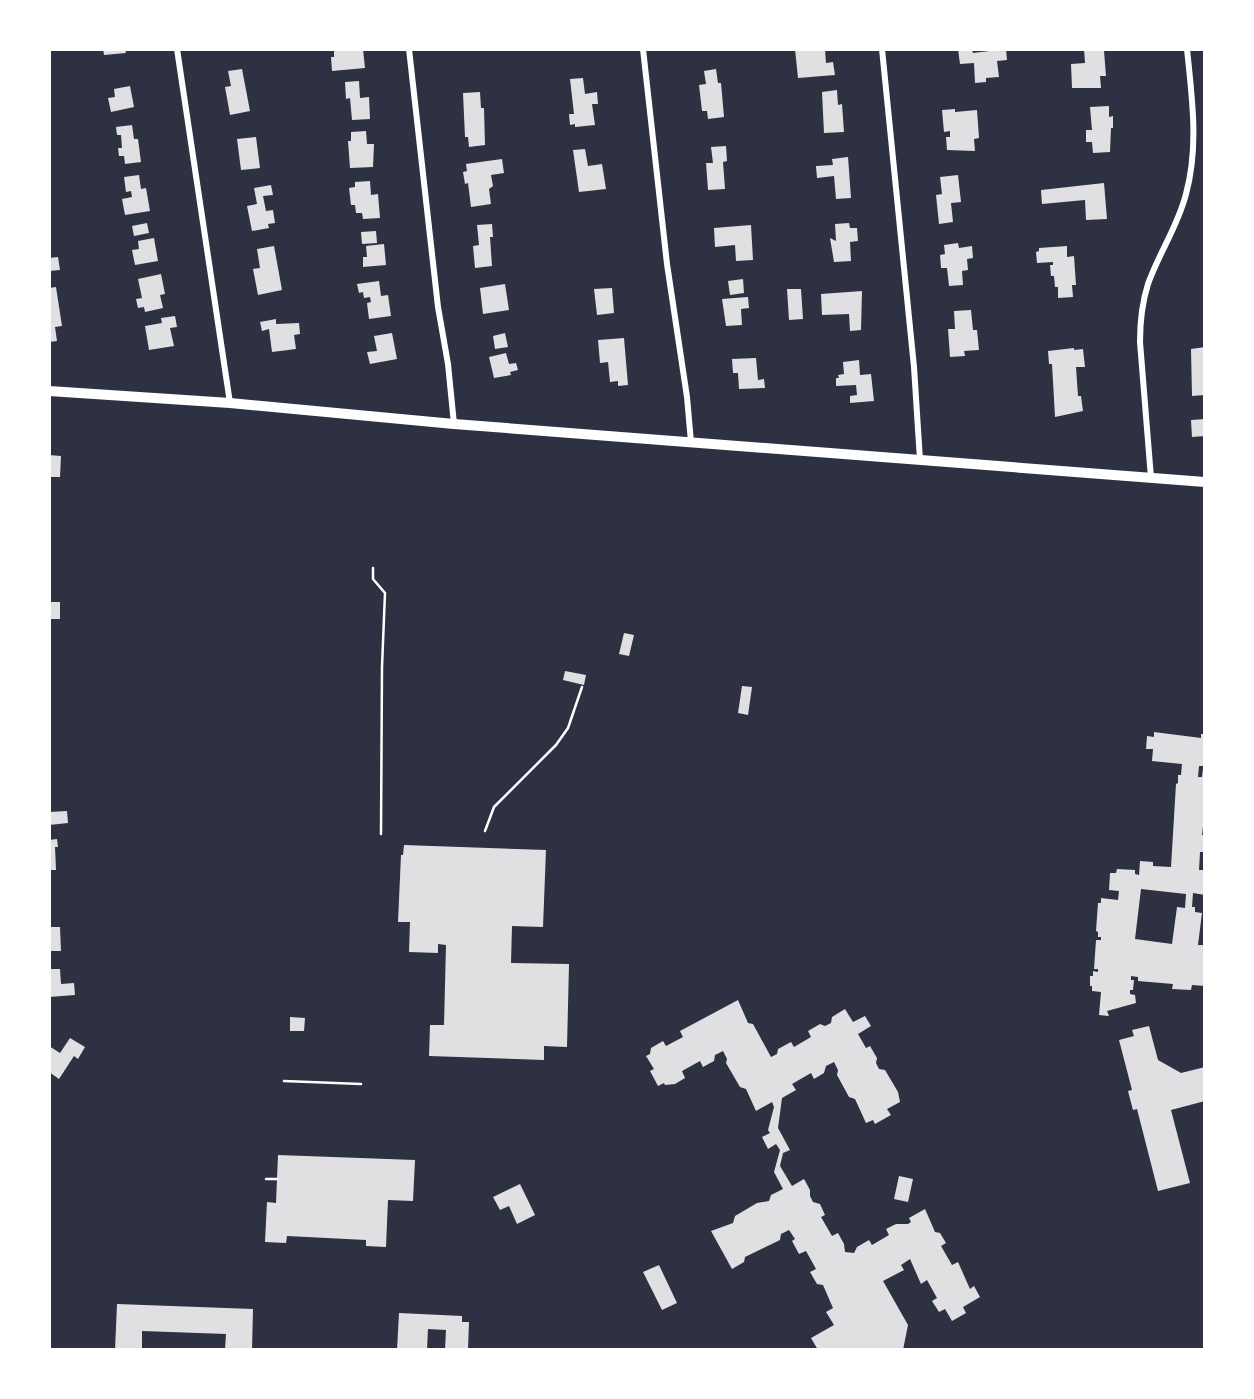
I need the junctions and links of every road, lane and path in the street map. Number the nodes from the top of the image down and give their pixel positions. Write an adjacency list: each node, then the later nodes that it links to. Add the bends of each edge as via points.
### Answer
1 (177, 49): 7 (street)
2 (409, 49): 8 (street)
3 (643, 49): 9 (street)
4 (882, 49): 10 (street)
5 (1188, 49): 11 (street, via 1194,112 1190,176 1179,215 1149,282 1140,320)
6 (49, 391): 7 (highway)
7 (230, 403): 8 (highway)
8 (454, 424): 9 (highway)
9 (691, 442): 10 (highway)
10 (920, 460): 11 (highway)
11 (1151, 478): 12 (highway)
12 (1205, 482)
13 (373, 568): 16 (path, via 373,579 385,593)
14 (582, 687): 15 (path, via 568,727 556,745 494,807)
15 (485, 831)
16 (381, 834)
17 (284, 1082): 18 (path)
18 (360, 1084)
19 (265, 1179): 20 (path)
20 (277, 1179)

